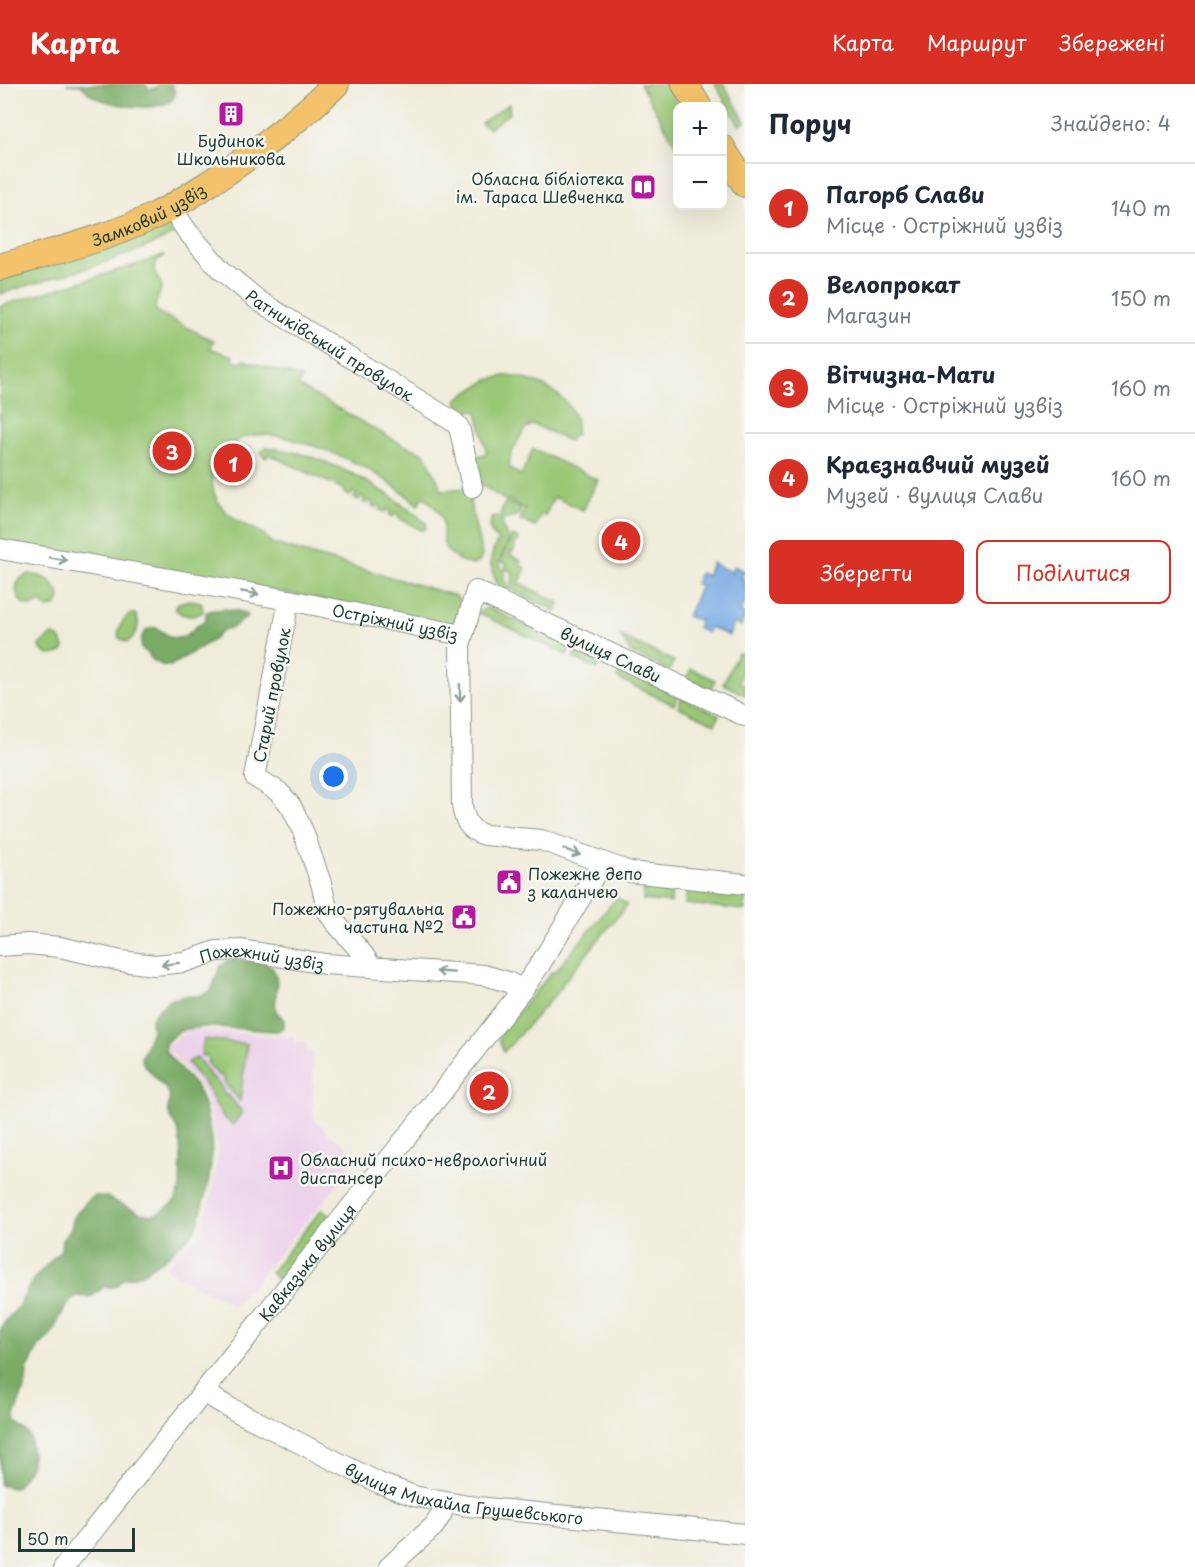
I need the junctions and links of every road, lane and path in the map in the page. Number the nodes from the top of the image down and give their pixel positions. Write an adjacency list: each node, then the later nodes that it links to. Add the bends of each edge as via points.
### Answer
1 (336, 84): 6 (main road, Замковий узвіз, via 273,139)
2 (685, 84): 3 (main road)
3 (696, 102)
4 (727, 155): 5 (main road)
5 (745, 184)
6 (171, 207): 7 (main road, Замковий узвіз, via 111,233); 8 (street, Ратниківський провулок, via 221,270 259,301 454,422 460,431)
7 (0, 267)
8 (472, 487)
9 (0, 549): 10 (street, Остріжний узвіз, one-way to 10)
10 (289, 600): 11 (street, Остріжний узвіз); 16 (street, Старий провулок, via 255,777 279,792 291,806 303,831 328,912 362,953)
11 (462, 635): 12 (street, вулиця Слави, via 476,591); 13 (street, Остріжний узвіз, one-way to 13, via 461,794 466,822 480,834 541,840)
12 (745, 716)
13 (602, 863): 14 (street, Остріжний узвіз, via 630,872); 17 (street, Кавказька вулиця)
14 (745, 884)
15 (0, 946): 16 (street, Пожежний узвіз, one-way to 15, via 232,949 154,965 60,947)
16 (368, 967): 17 (street, Пожежний узвіз, one-way to 16, via 484,975)
17 (522, 990): 18 (street, Кавказька вулиця)
18 (202, 1392): 19 (street, вулиця Михайла Грушевського, via 380,1483); 21 (street, Кавказька вулиця)
19 (446, 1503): 20 (street, вулиця Михайла Грушевського); 22 (street, via 434,1526)
20 (745, 1534)
21 (64, 1567)
22 (389, 1567)

